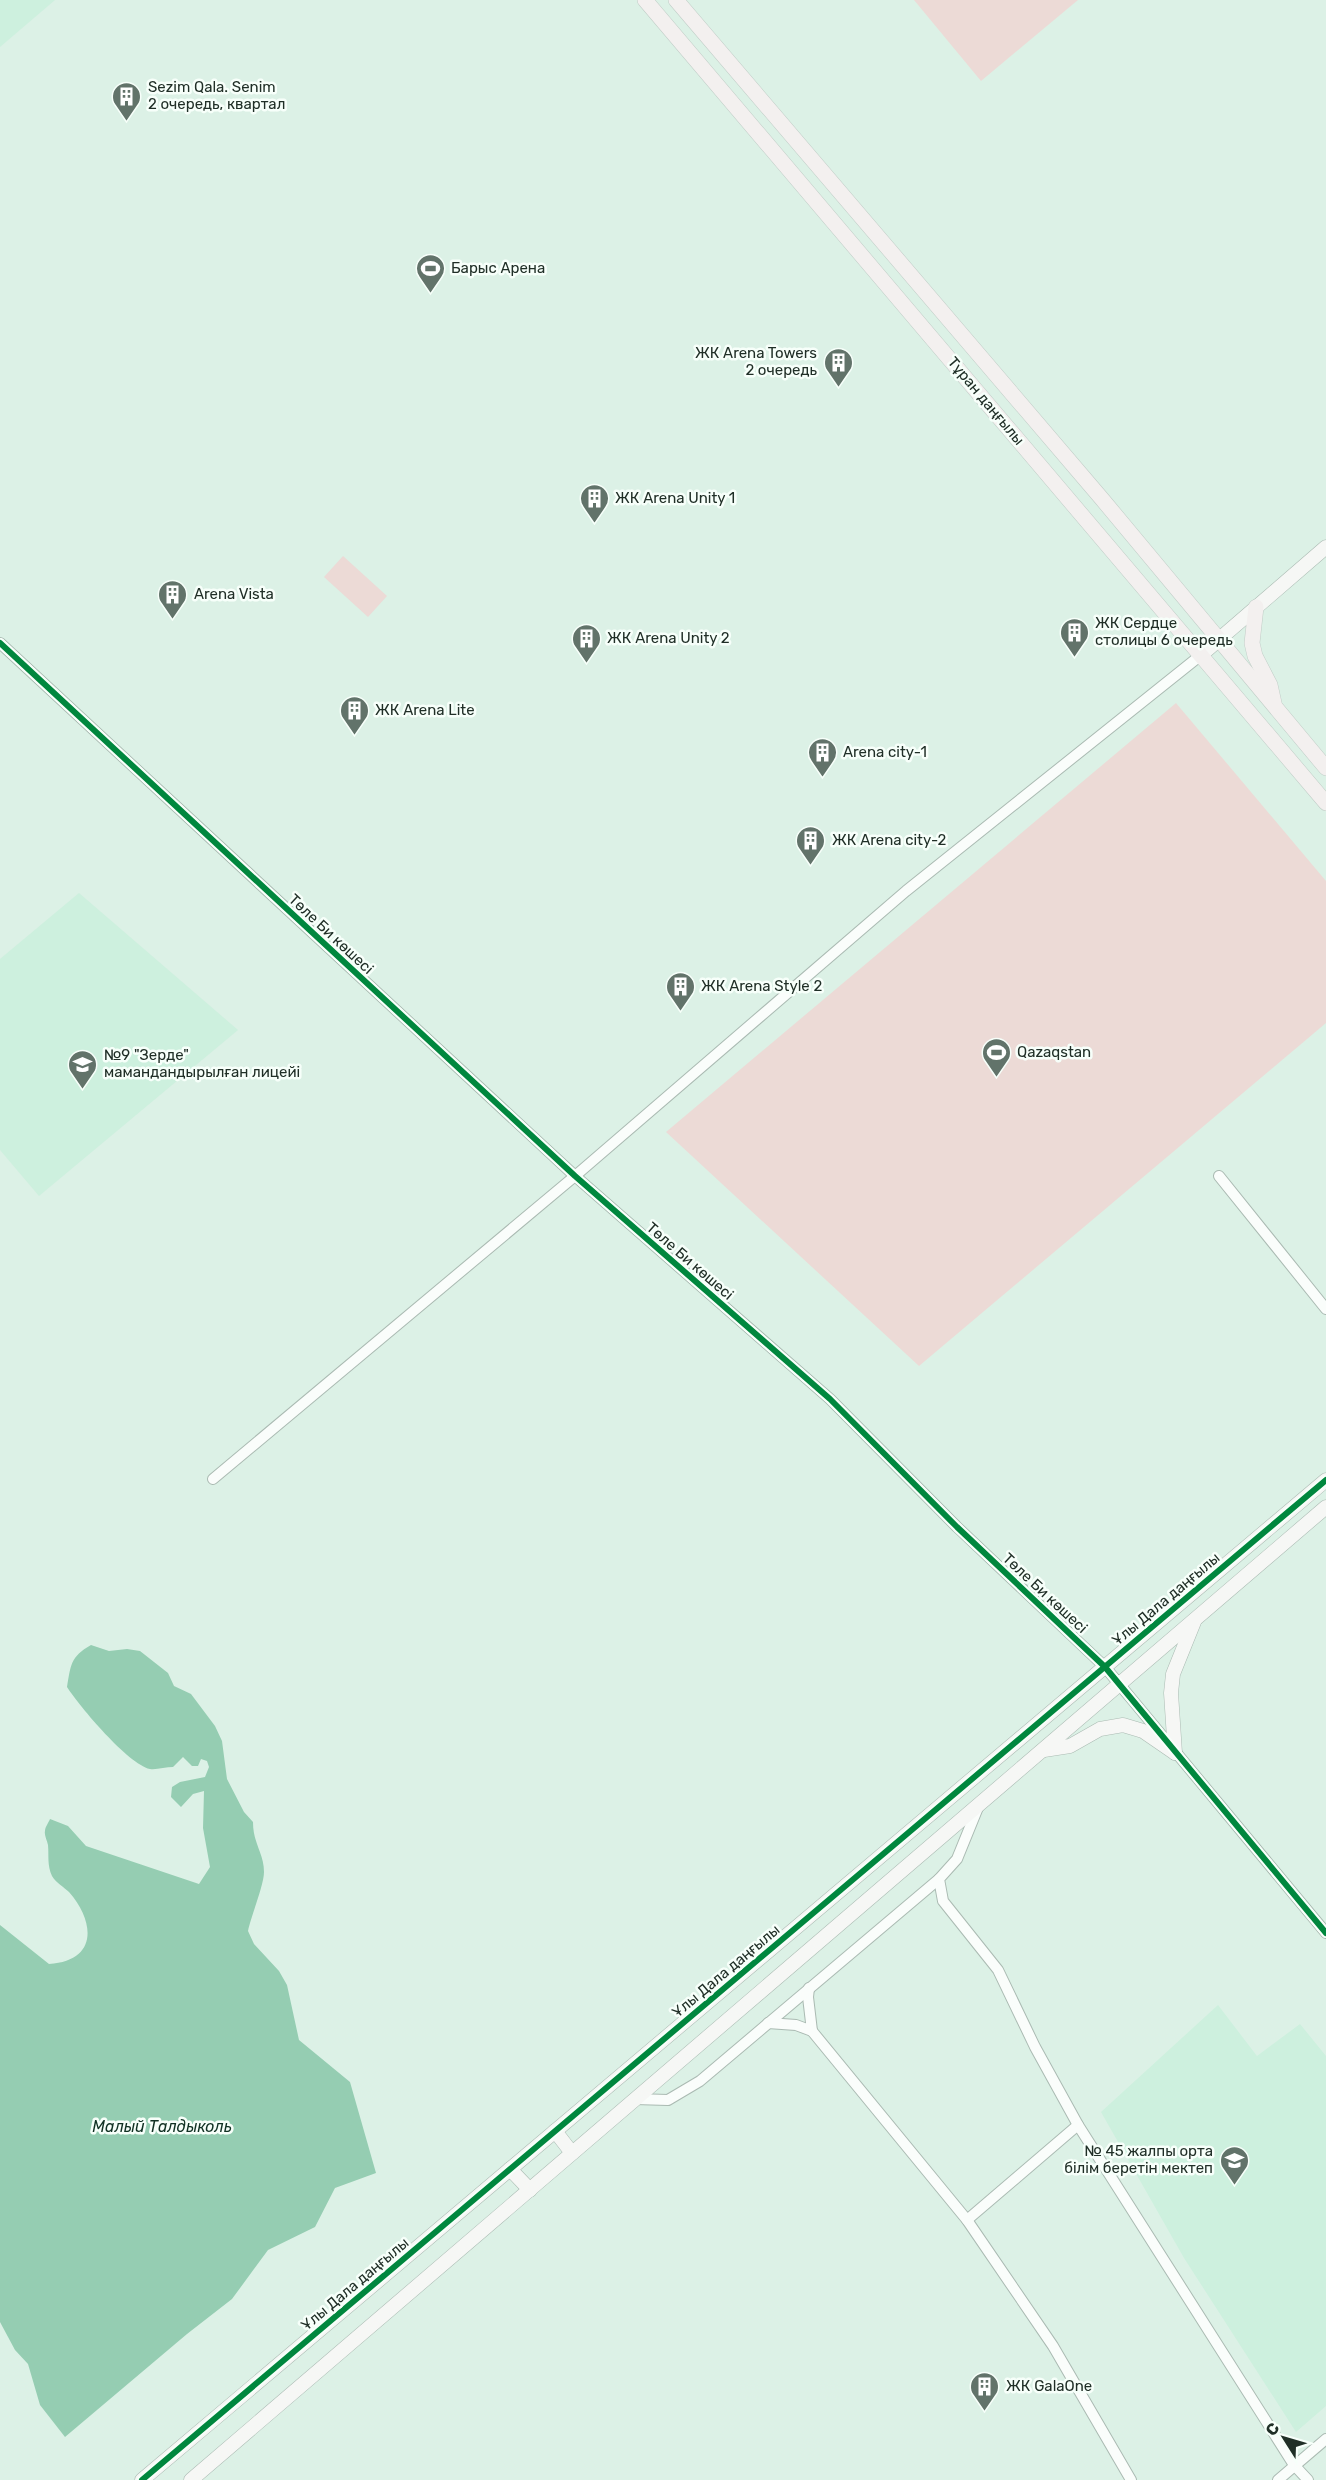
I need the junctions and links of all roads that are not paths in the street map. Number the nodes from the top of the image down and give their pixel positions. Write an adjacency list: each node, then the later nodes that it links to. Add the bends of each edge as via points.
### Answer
1 (645, 0): 7 (main road, Тұран даңғылы)
2 (676, 0): 5 (main road, Тұран даңғылы, via 1102,499)
3 (1326, 547): 4 (street)
4 (1256, 607): 5 (street); 8 (main road, via 1252,643 1270,685)
5 (1217, 640): 7 (street); 8 (main road, Тұран даңғылы)
6 (0, 643): 11 (street, Төле Би көшесі)
7 (1200, 655): 10 (main road, Тұран даңғылы); 11 (street, via 906,891)
8 (1274, 706): 9 (main road, Тұран даңғылы)
9 (1326, 768)
10 (1326, 803)
11 (575, 1176): 14 (street); 18 (street, Төле Би көшесі, via 830,1399 957,1527)
12 (1219, 1176): 13 (street)
13 (1326, 1309)
14 (213, 1479)
15 (1326, 1480): 18 (street, Ұлы Дала даңғылы)
16 (1326, 1507): 17 (street)
17 (1195, 1619): 19 (street); 21 (street, via 1173,1674)
18 (1105, 1667): 19 (street, Төле Би көшесі); 30 (street, Ұлы Дала даңғылы)
19 (1119, 1684): 20 (street); 21 (street, Төле Би көшесі)
20 (1044, 1750): 21 (street, via 1071,1746 1100,1729 1123,1725 1143,1731); 22 (street)
21 (1175, 1753): 24 (street, Төле Би көшесі)
22 (979, 1804): 23 (street, via 957,1859); 28 (street)
23 (939, 1880): 25 (street); 29 (street, via 943,1901 998,1970)
24 (1326, 1933)
25 (809, 1988): 26 (street); 27 (street)
26 (768, 2023): 27 (street, via 796,2025); 28 (street, via 700,2081 668,2100)
27 (812, 2031): 34 (street)
28 (635, 2099): 31 (street)
29 (1078, 2125): 34 (street); 36 (street)
30 (555, 2131): 31 (street); 32 (street, Ұлы Дала даңғылы)
31 (572, 2153): 33 (street)
32 (510, 2169): 33 (street); 37 (street, Ұлы Дала даңғылы)
33 (530, 2190): 38 (street)
34 (967, 2220): 39 (street, via 1053,2346)
35 (1326, 2439): 36 (street)
36 (1294, 2465): 40 (street); 41 (street)
37 (142, 2480)
38 (191, 2480)
39 (1131, 2480)
40 (1278, 2480)
41 (1308, 2480)

